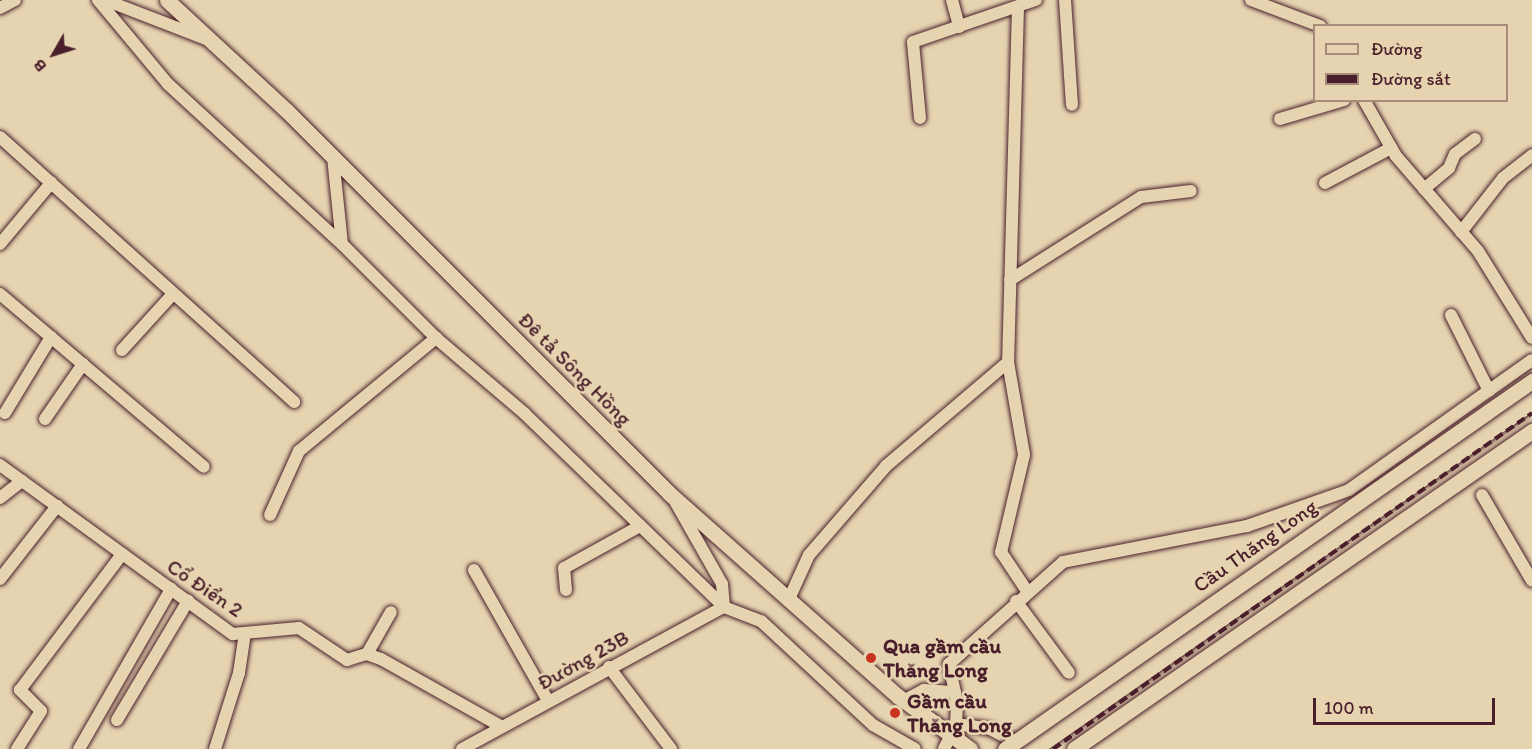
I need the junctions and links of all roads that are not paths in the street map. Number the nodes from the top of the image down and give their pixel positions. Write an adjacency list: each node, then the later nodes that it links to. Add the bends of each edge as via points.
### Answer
1 (15, 0): 10 (street)
2 (98, 0): 30 (street, via 168,84)
3 (105, 0): 13 (street)
4 (952, 0): 12 (street)
5 (1036, 0): 9 (street)
6 (1065, 0): 16 (street)
7 (1251, 0): 11 (street)
8 (174, 2): 13 (main road, Đê tả Sông Hồng)
9 (1018, 7): 12 (street); 31 (street)
10 (0, 8)
11 (1315, 24)
12 (959, 27): 17 (street, via 913,42)
13 (206, 39): 23 (main road, Đê tả Sông Hồng)
14 (1337, 102): 18 (street)
15 (1365, 102): 21 (street)
16 (1072, 105)
17 (920, 118)
18 (1280, 119)
19 (0, 137): 24 (street)
20 (1475, 139): 26 (street, via 1455,153 1449,168)
21 (1391, 148): 25 (street); 26 (street)
22 (1532, 155): 28 (street, via 1503,178)
23 (333, 157): 30 (street); 52 (main road, Đê tả Sông Hồng)
24 (51, 183): 29 (street); 33 (street)
25 (1325, 183)
26 (1424, 189): 28 (street)
27 (1191, 191): 31 (street, via 1141,197)
28 (1461, 232): 37 (street, via 1478,251)
29 (0, 244)
30 (342, 244): 36 (street)
31 (1010, 280): 40 (street)
32 (0, 294): 35 (street)
33 (173, 294): 38 (street); 45 (street)
34 (1451, 315): 43 (street)
35 (51, 337): 41 (street); 46 (street)
36 (436, 338): 56 (street, via 300,451); 57 (street, via 524,413)
37 (1532, 338)
38 (122, 350)
39 (1532, 360): 43 (street)
40 (1008, 362): 64 (street, via 1024,455 1001,552); 65 (street, via 886,466 809,555)
41 (83, 364): 47 (street); 50 (street)
42 (1532, 381): 88 (main road, Cầu Thăng Long, bridge)
43 (1490, 391): 64 (street, via 1349,490 1247,526 1063,562)
44 (1532, 401): 90 (highway, Cầu Thăng Long)
45 (294, 402)
46 (5, 413)
47 (45, 419)
48 (1532, 431): 91 (main road)
49 (0, 465): 51 (street, Cổ Điển 2)
50 (204, 467)
51 (22, 481): 54 (street); 55 (street, Cổ Điển 2)
52 (670, 494): 65 (main road, Đê tả Sông Hồng); 68 (street, via 722,584)
53 (1482, 495): 61 (street)
54 (0, 498)
55 (57, 506): 58 (street, Cổ Điển 2); 60 (street)
56 (270, 515)
57 (640, 526): 63 (street, via 564,568); 68 (street)
58 (122, 554): 62 (street, Cổ Điển 2); 80 (street, via 20,690 41,711)
59 (474, 570): 76 (street)
60 (0, 579)
61 (1532, 581)
62 (171, 589): 66 (street, Cổ Điển 2); 81 (street)
63 (566, 590)
64 (1027, 591): 67 (street)
65 (789, 599): 75 (main road, Đê tả Sông Hồng)
66 (188, 601): 70 (street, Cổ Điển 2, via 233,634); 77 (street)
67 (1016, 601): 73 (street); 74 (street, via 949,664)
68 (724, 607): 72 (street, Đường 23B); 85 (street, via 761,621 873,725)
69 (391, 612): 71 (street)
70 (245, 633): 71 (street, Cổ Điển 2, via 299,628 347,660); 82 (street, via 239,673)
71 (367, 654): 78 (street)
72 (609, 667): 76 (street, Đường 23B); 84 (street)
73 (1069, 673)
74 (955, 692): 75 (street, via 924,690); 79 (street)
75 (903, 700): 79 (main road, Đê tả Sông Hồng)
76 (548, 701): 78 (street, Đường 23B)
77 (117, 720)
78 (502, 727): 83 (street, Đường 23B)
79 (955, 729): 86 (street); 87 (main road, Đê tả Sông Hồng); 89 (street, via 990,729)
80 (17, 749)
81 (79, 749)
82 (215, 749)
83 (462, 749)
84 (671, 749)
85 (915, 749)
86 (944, 749)
87 (970, 749)
88 (1005, 749)
89 (1028, 749)
90 (1033, 749)
91 (1074, 749)

